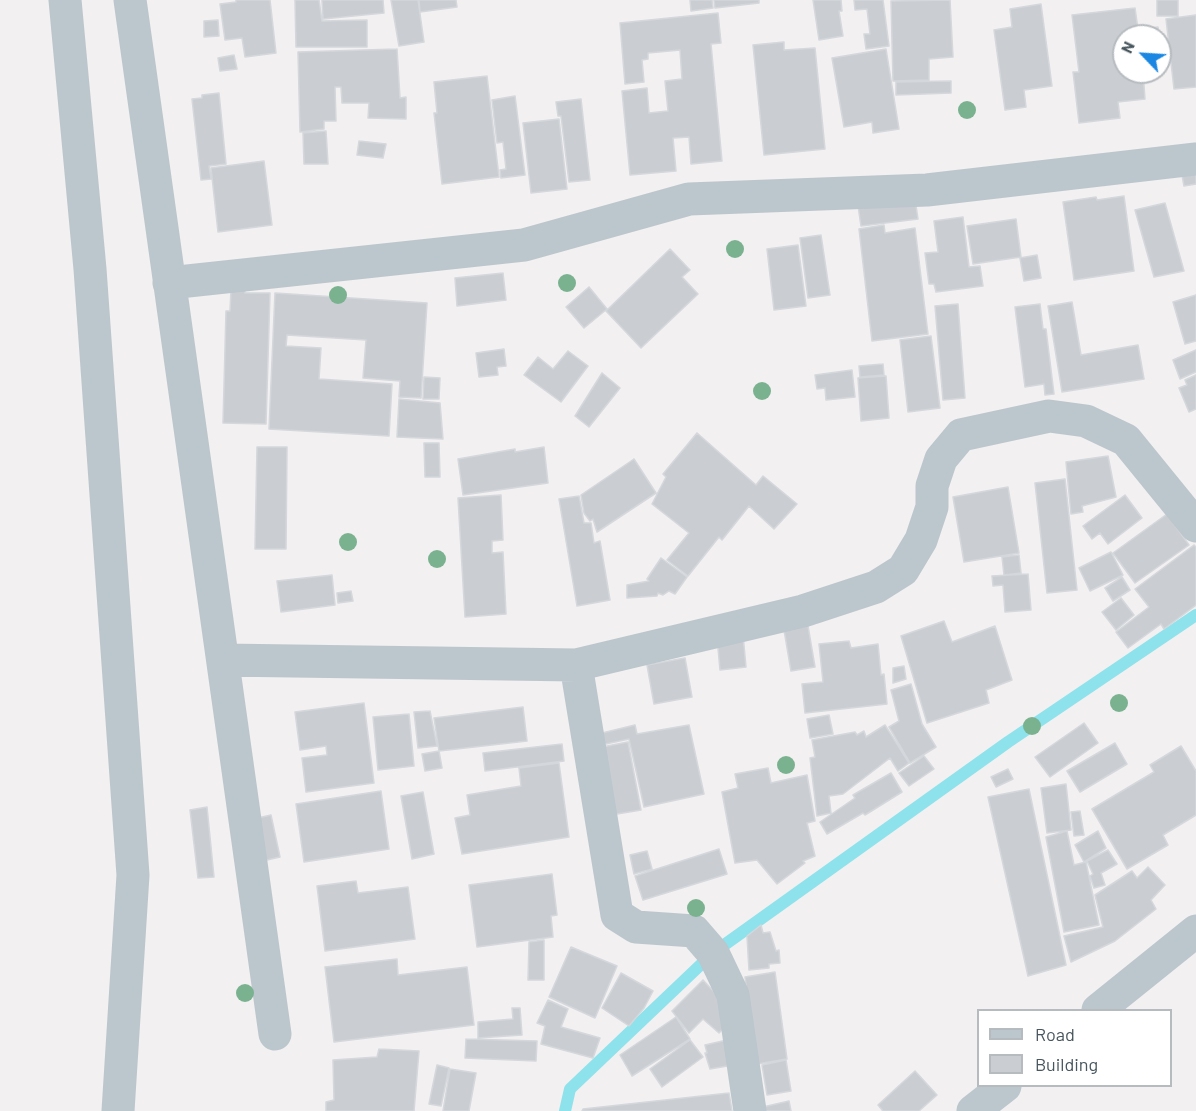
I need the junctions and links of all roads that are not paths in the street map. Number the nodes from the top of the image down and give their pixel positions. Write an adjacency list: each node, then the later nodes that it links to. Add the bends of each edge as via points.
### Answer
1 (65, 0): 12 (street, via 90,269 133,875)
2 (130, 0): 4 (street)
3 (1196, 159): 4 (street, via 927,190 689,199 524,245)
4 (169, 283): 6 (street)
5 (1196, 526): 7 (street, via 1126,440 1086,421 1049,416 961,435 940,459 932,486 932,507 921,540 903,570 876,587 803,611)
6 (223, 660): 7 (street); 10 (street)
7 (576, 665): 13 (street, via 617,915 636,927 694,931 713,952 734,994)
8 (1196, 931): 9 (street)
9 (1100, 1009)
10 (275, 1034)
11 (1004, 1087): 14 (street)
12 (118, 1111)
13 (750, 1111)
14 (974, 1111)

